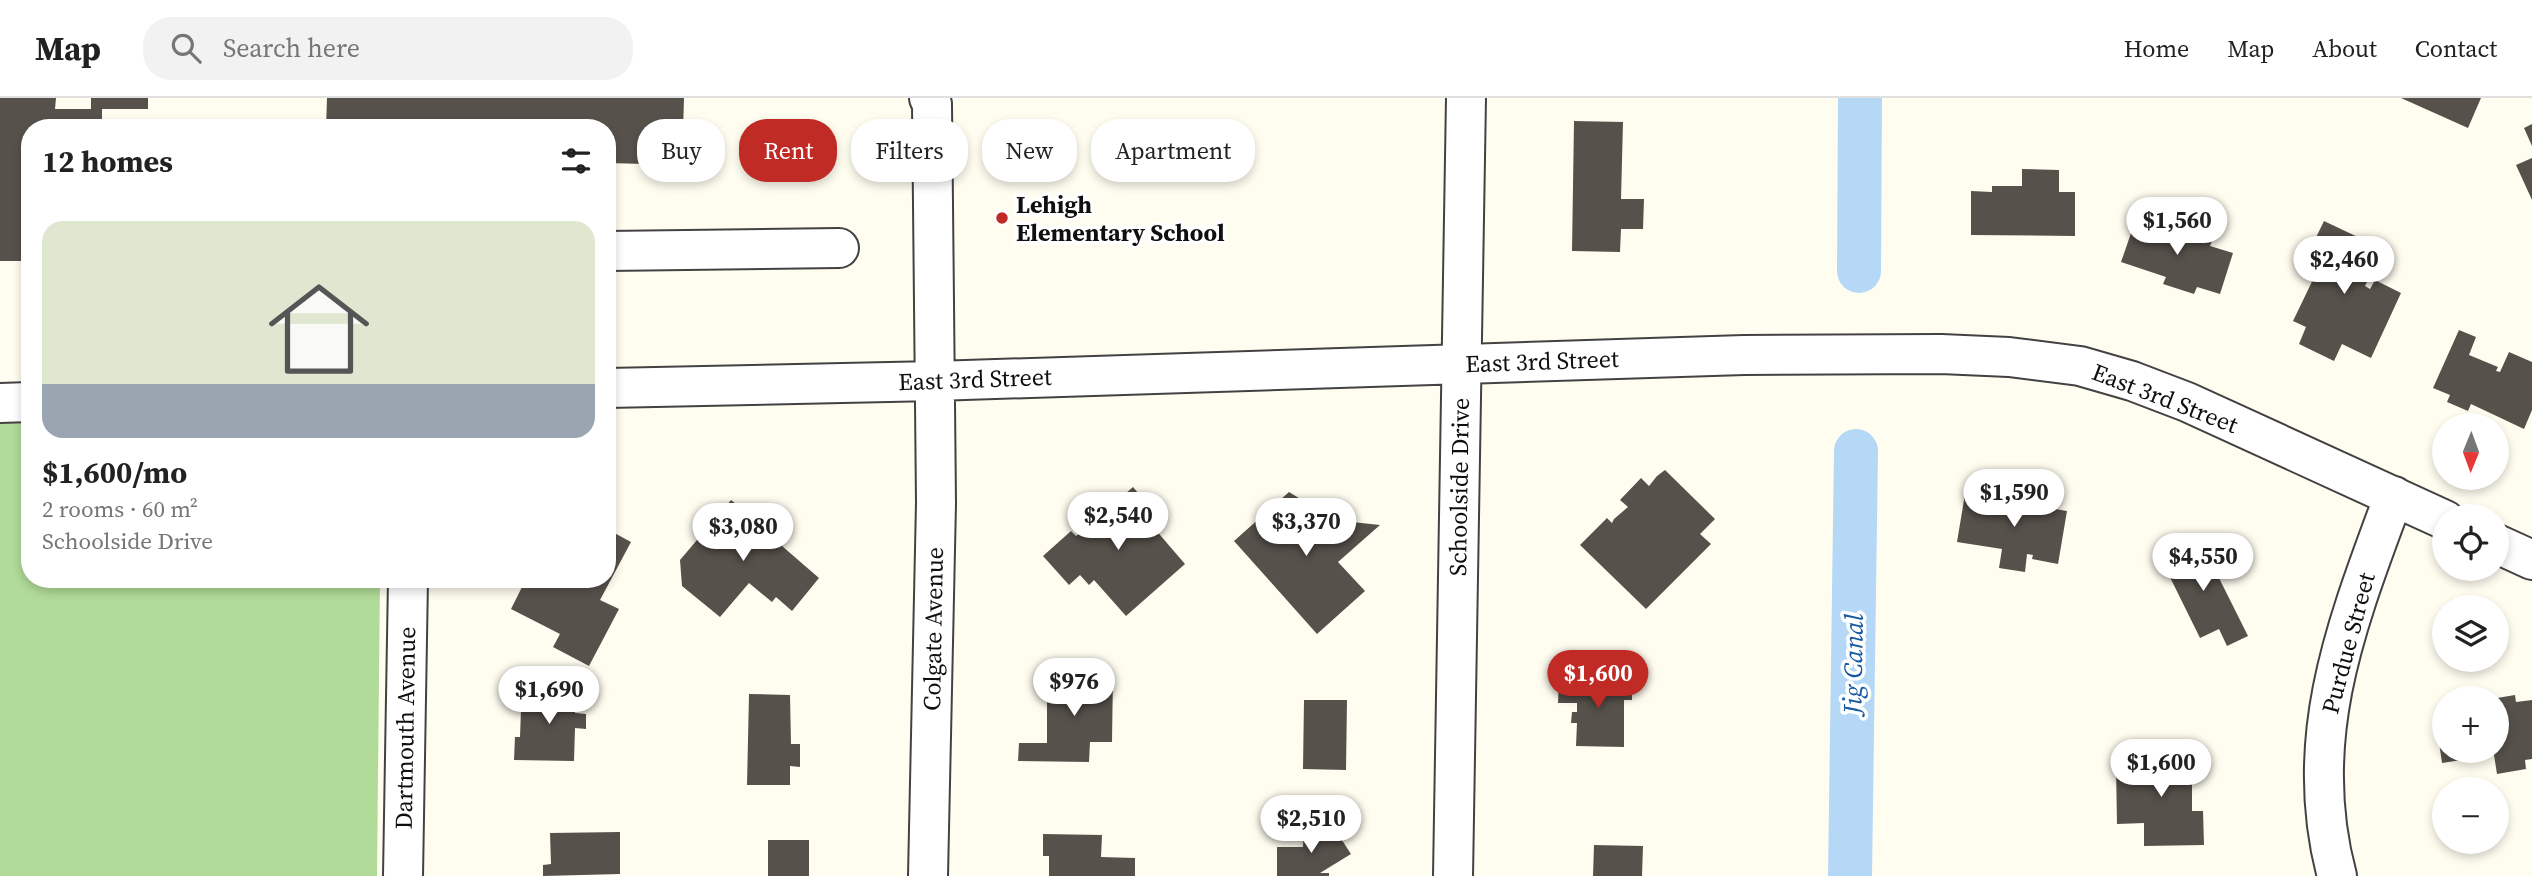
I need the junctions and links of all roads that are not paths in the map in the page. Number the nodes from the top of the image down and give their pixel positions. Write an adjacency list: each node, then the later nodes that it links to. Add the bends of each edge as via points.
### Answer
1 (929, 98): 6 (street, Colgate Avenue)
2 (1466, 98): 5 (street, Schoolside Drive)
3 (839, 248): 4 (street)
4 (616, 251)
5 (1461, 364): 6 (street, East 3rd Street); 10 (street, East 3rd Street, via 1941,354 2080,366 2187,402); 17 (street, Schoolside Drive)
6 (935, 381): 7 (street, East 3rd Street); 16 (street, Colgate Avenue)
7 (616, 388)
8 (21, 402): 9 (street)
9 (0, 403)
10 (2394, 496): 11 (street, East 3rd Street); 18 (street, Purdue Street, via 2352,607 2328,704 2324,806)
11 (2432, 514)
12 (2509, 549): 13 (street)
13 (2532, 560)
14 (408, 588): 15 (street, Dartmouth Avenue)
15 (403, 876)
16 (928, 876)
17 (1453, 876)
18 (2337, 876)

